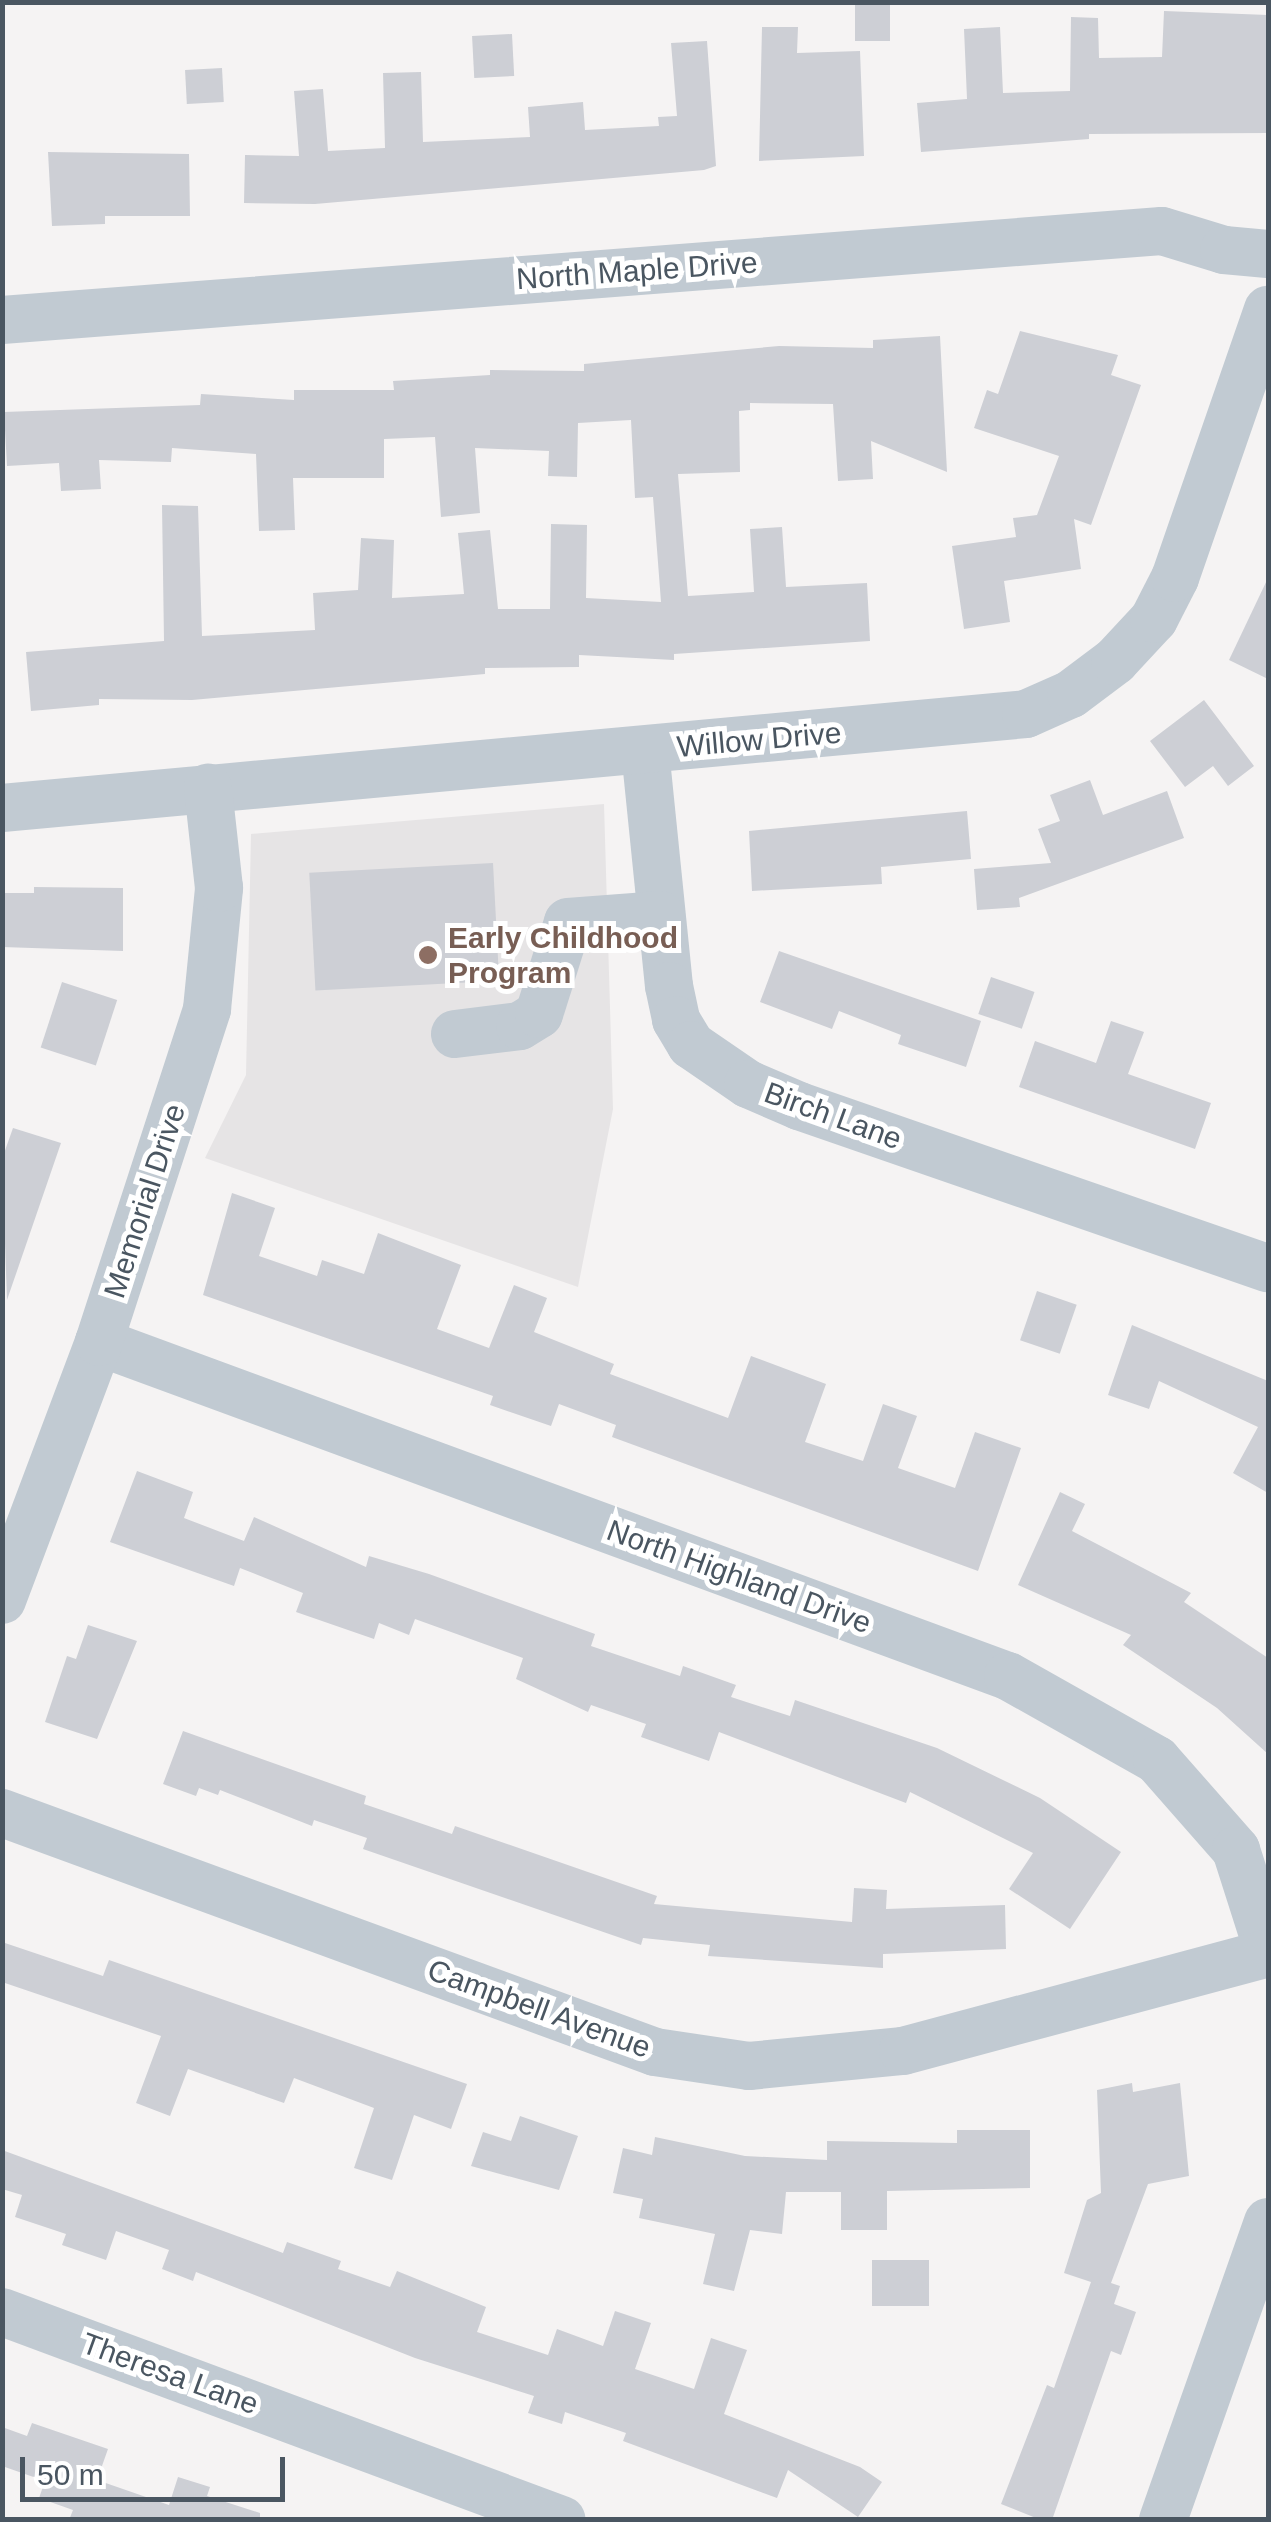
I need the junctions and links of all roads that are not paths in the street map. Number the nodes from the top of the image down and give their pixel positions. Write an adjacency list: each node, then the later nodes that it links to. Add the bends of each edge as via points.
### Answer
1 (1268, 254): 3 (street, North Maple Drive, via 1224,250 1162,231)
2 (1268, 310): 4 (street, Willow Drive, via 1161,606 1115,662 1071,694 1026,714 970,722)
3 (2, 320)
4 (645, 750): 5 (street, Willow Drive); 7 (street, Birch Lane)
5 (208, 788): 6 (street, Willow Drive); 10 (street, Memorial Drive, via 219,888 207,1009)
6 (2, 808)
7 (661, 915): 8 (street, via 568,922 539,1014 520,1026); 9 (street, Birch Lane, via 676,1020 691,1045 716,1066 799,1106)
8 (454, 1034)
9 (1268, 1268)
10 (99, 1342): 11 (street, Memorial Drive); 13 (street, North Highland Drive, via 1008,1676 1156,1760 1236,1850)
11 (2, 1600)
12 (2, 1813): 13 (street, Campbell Avenue, via 655,2052 750,2066 903,2051)
13 (1268, 1952)
14 (1268, 2222): 17 (street)
15 (2, 2312): 16 (street, Theresa Lane)
16 (562, 2520)
17 (1162, 2520)

